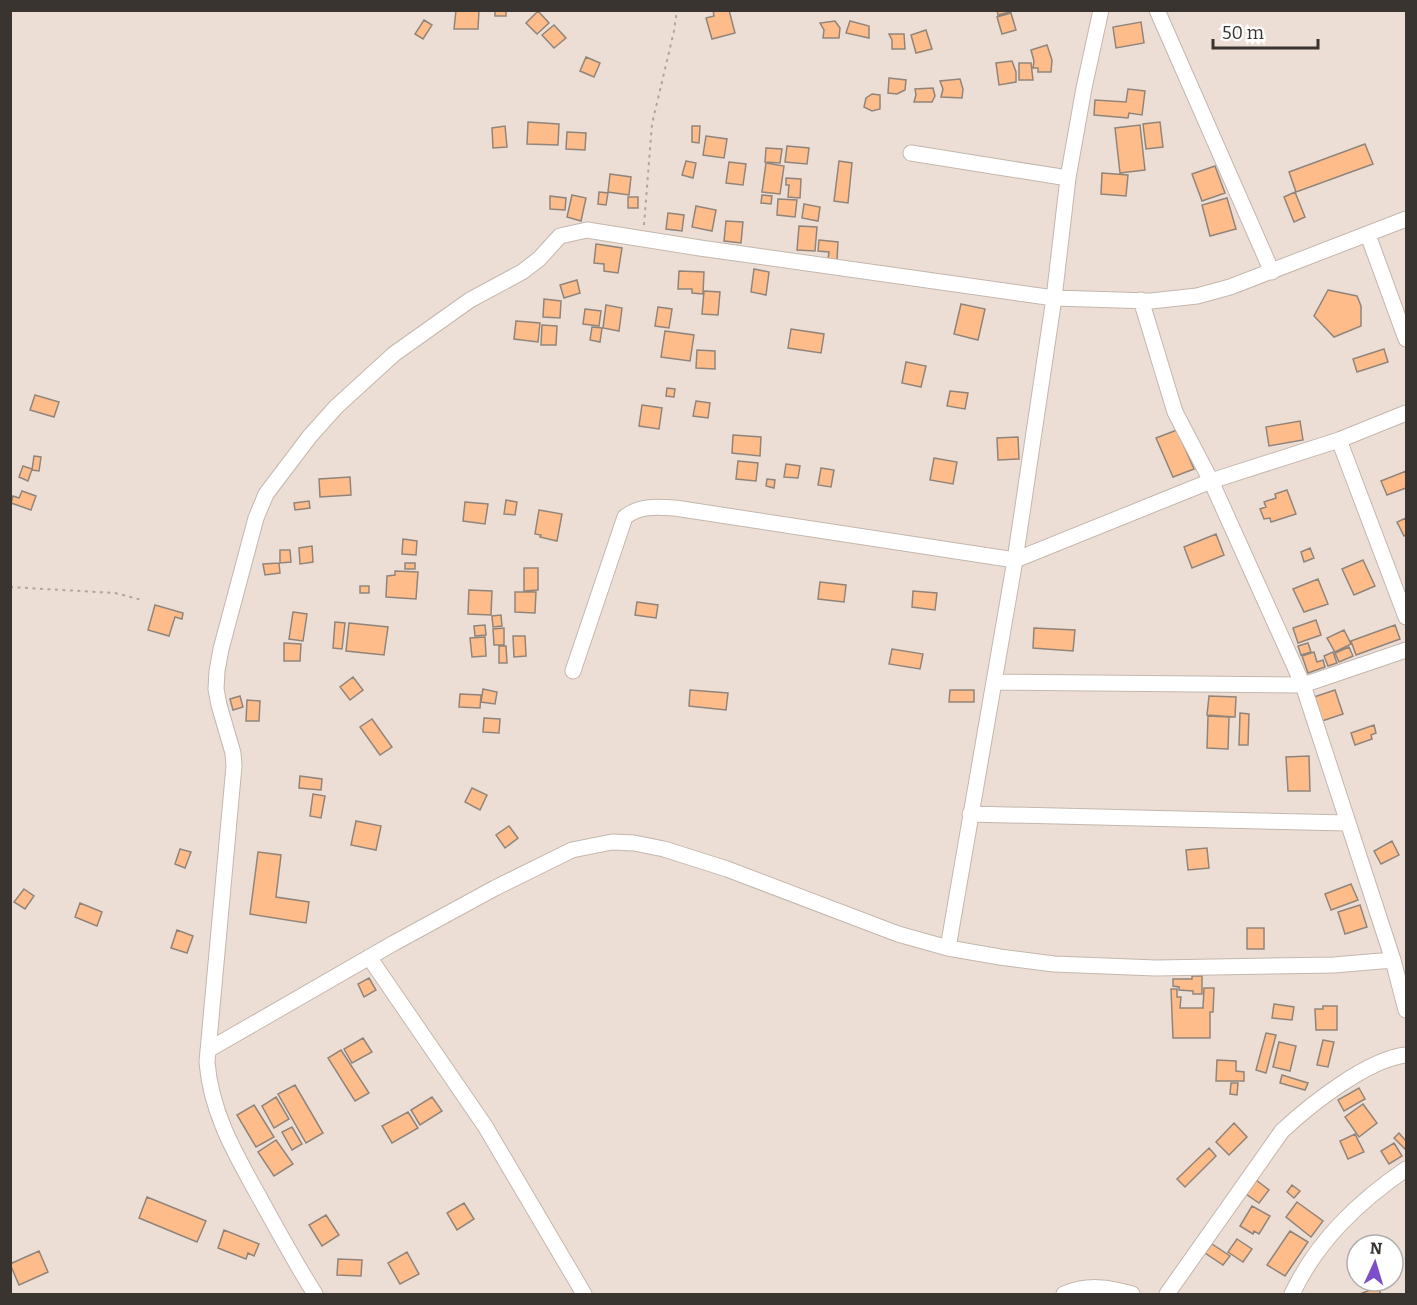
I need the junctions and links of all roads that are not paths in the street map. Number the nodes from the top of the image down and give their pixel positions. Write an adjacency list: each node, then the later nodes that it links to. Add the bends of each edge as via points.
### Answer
1 (1101, 10): 4 (street)
2 (1157, 10): 7 (street)
3 (911, 153): 4 (street)
4 (1068, 178): 8 (street)
5 (1407, 219): 6 (street)
6 (1368, 235): 7 (street); 10 (street)
7 (1272, 272): 9 (street, via 1197,296)
8 (1054, 298): 9 (street); 14 (street); 26 (street, via 587,230 560,236 531,266 470,300 370,375 329,414 266,494 221,649 216,689 234,766)
9 (1141, 300): 13 (street, via 1175,412)
10 (1407, 339)
11 (1407, 413): 12 (street)
12 (1339, 440): 13 (street); 15 (street)
13 (1211, 481): 14 (street); 19 (street)
14 (1016, 560): 17 (street, via 697,510 635,510 625,517); 18 (street)
15 (1407, 617)
16 (1407, 650): 19 (street)
17 (573, 671)
18 (995, 682): 19 (street); 20 (street)
19 (1302, 685): 21 (street)
20 (970, 814): 21 (street); 22 (street)
21 (1348, 823): 24 (street)
22 (948, 948): 23 (street, via 898,934 728,869 674,852 612,842 572,850); 24 (street, via 1054,964 1156,968 1334,965)
23 (369, 957): 26 (street); 30 (street, via 485,1126)
24 (1393, 960): 25 (street)
25 (1407, 1010)
26 (208, 1050): 29 (street, via 209,1087 217,1114 238,1159)
27 (1407, 1055): 33 (street, via 1374,1065 1300,1113 1282,1131)
28 (1407, 1169): 34 (street, via 1346,1217 1320,1247)
29 (315, 1294)
30 (584, 1294)
31 (1064, 1294): 32 (street, via 1088,1287)
32 (1132, 1294)
33 (1167, 1294)
34 (1292, 1294)

